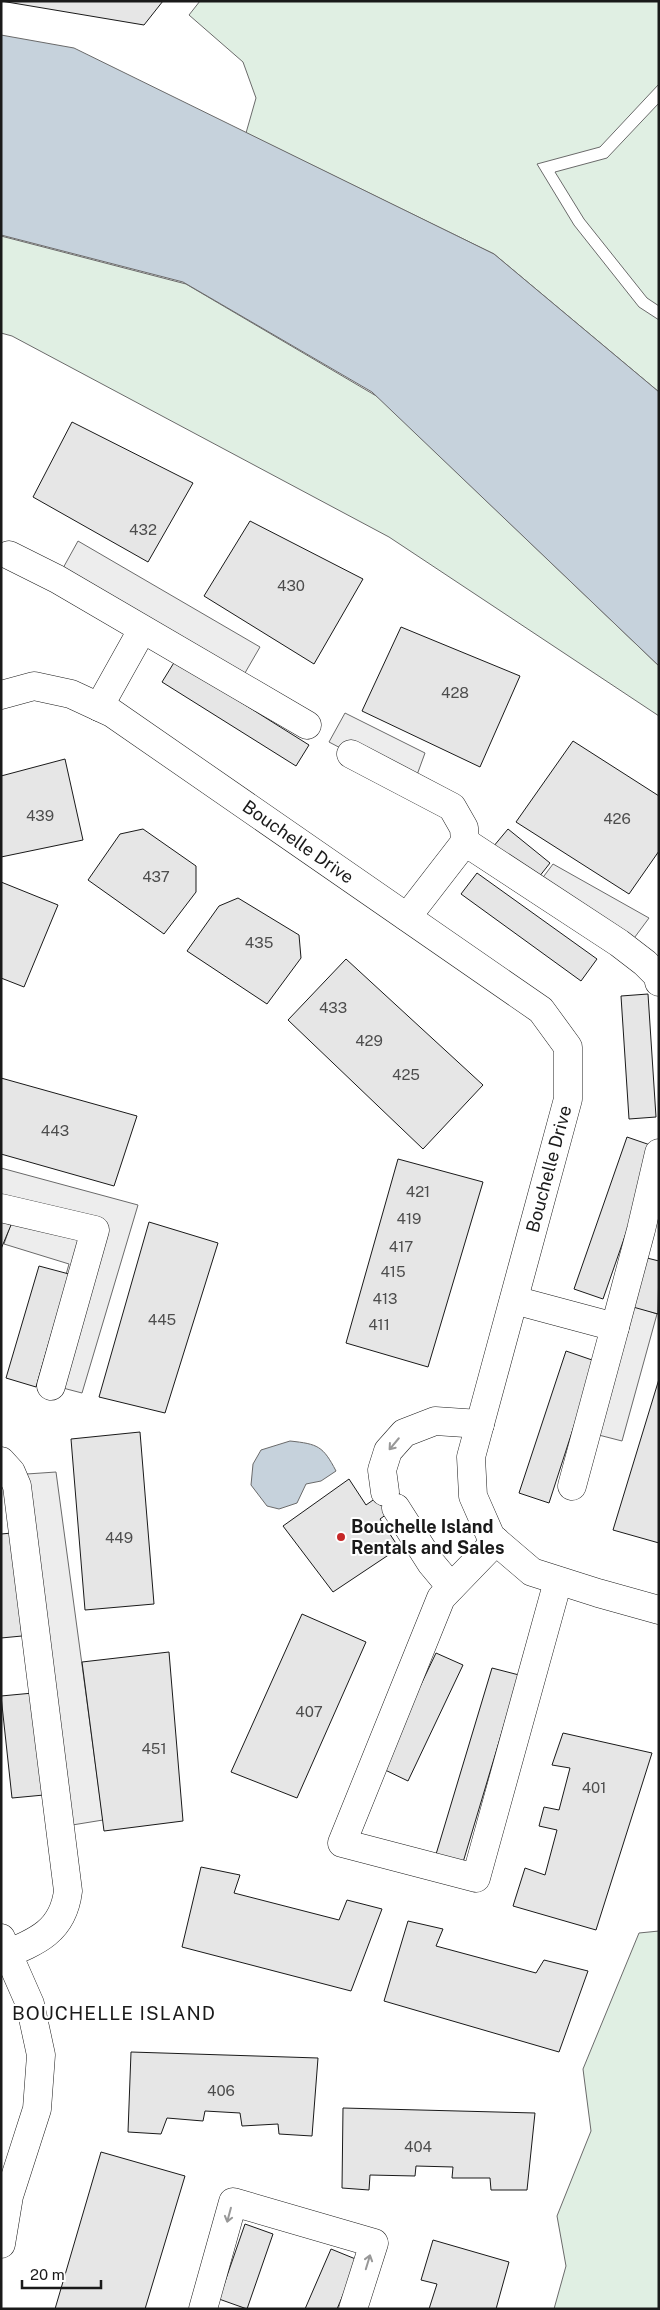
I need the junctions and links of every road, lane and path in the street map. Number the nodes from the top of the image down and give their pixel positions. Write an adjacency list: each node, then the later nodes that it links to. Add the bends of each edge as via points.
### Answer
1 (9, 555): 2 (street)
2 (142, 630): 4 (street); 5 (street)
3 (1, 695): 4 (street, Bouchelle Drive, via 34,686 71,694)
4 (99, 707): 8 (street, Bouchelle Drive)
5 (307, 725)
6 (351, 754): 7 (street, via 452,807 464,828)
7 (464, 842): 8 (street); 9 (street, via 619,943 645,963 658,976)
8 (407, 917): 12 (street, Bouchelle Drive, via 541,1010 568,1047 568,1099)
9 (659, 982)
10 (659, 1153): 13 (street)
11 (1, 1208): 14 (street, via 95,1230)
12 (514, 1300): 13 (street); 15 (street, Bouchelle Drive)
13 (615, 1327): 17 (street)
14 (51, 1386)
15 (480, 1424): 18 (street, Bouchelle Drive, via 471,1456 473,1496 491,1537); 20 (street, one-way to 20, via 435,1421 404,1433 388,1451 382,1470 390,1500 431,1563)
16 (1, 1461): 22 (street, via 17,1486 68,1891 60,1920 49,1932)
17 (572, 1486)
18 (496, 1541): 19 (street, Bouchelle Drive, via 532,1572); 20 (street)
19 (558, 1581): 20 (street, via 476,1878 342,1843 441,1598); 21 (street, Bouchelle Drive)
20 (451, 1587)
21 (659, 1610)
22 (3, 1949): 23 (street, via 30,2004 41,2055 37,2109 9,2196)
23 (1, 2244)
24 (203, 2309): 25 (street, one-way to 24, via 374,2243 233,2202)
25 (353, 2309)

